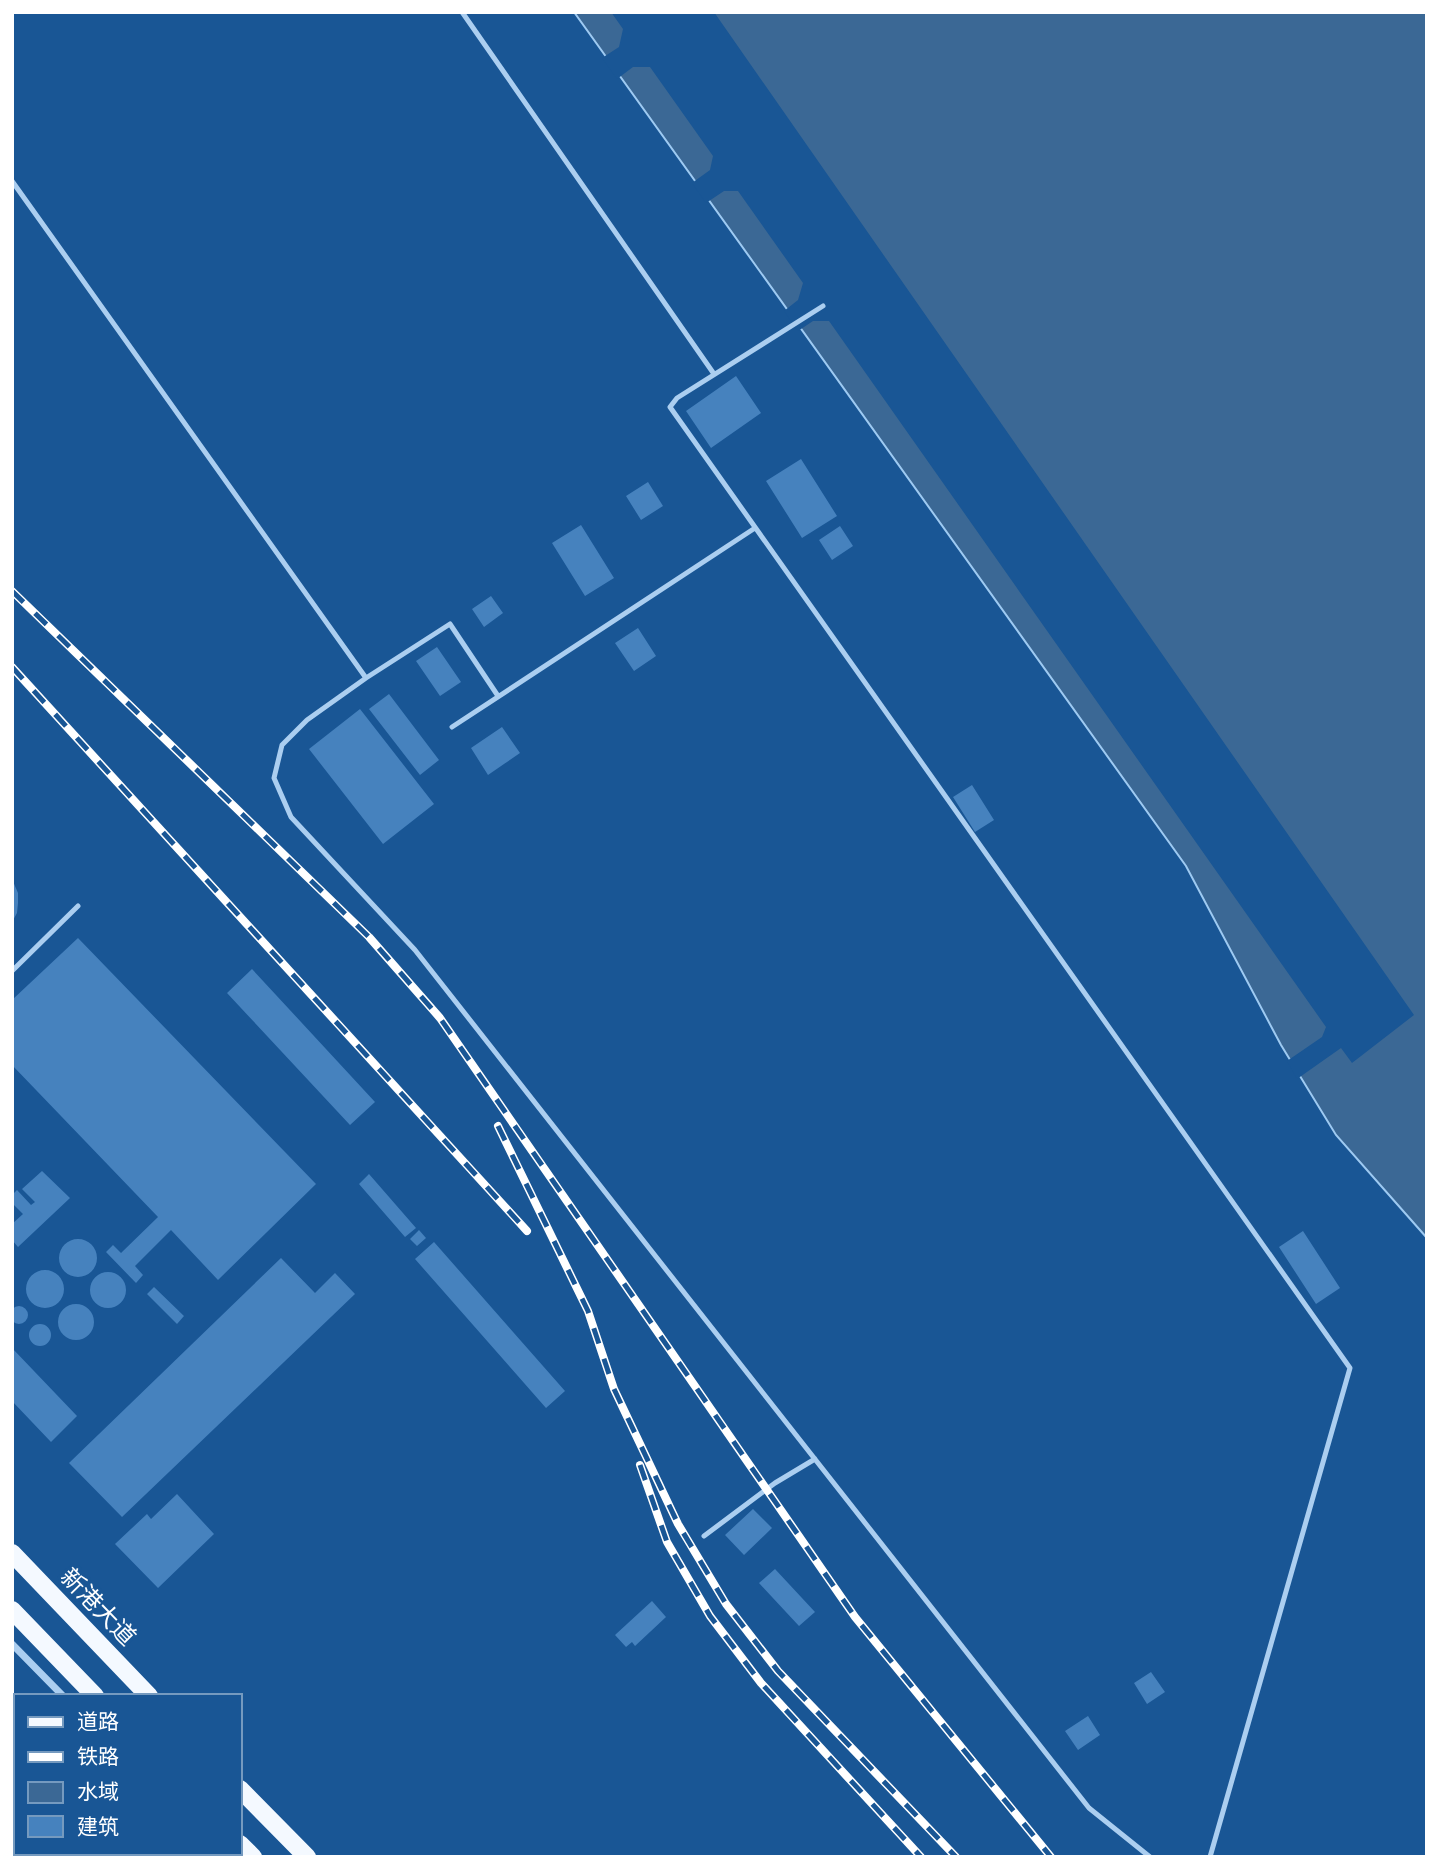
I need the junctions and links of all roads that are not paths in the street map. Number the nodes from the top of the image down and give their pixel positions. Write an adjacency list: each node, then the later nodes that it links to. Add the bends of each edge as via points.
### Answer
1 (462, 12): 4 (lane)
2 (12, 181): 6 (lane)
3 (823, 306): 4 (lane)
4 (714, 374): 5 (lane, via 670,407)
5 (755, 528): 7 (lane); 22 (lane, via 1350,1368)
6 (366, 678): 7 (lane, via 450,624); 11 (lane, via 307,720 282,745 274,778 291,817 415,950)
7 (498, 696): 8 (lane)
8 (452, 727)
9 (78, 906): 10 (lane)
10 (12, 971)
11 (815, 1459): 12 (lane); 21 (lane, via 1089,1808)
12 (704, 1536)
13 (12, 1553): 18 (main road, 新港大道)
14 (12, 1610): 17 (main road)
15 (12, 1644): 16 (street)
16 (61, 1694)
17 (93, 1694)
18 (147, 1694)
19 (242, 1791): 20 (main road)
20 (307, 1857)
21 (1150, 1857)
22 (1210, 1857)

